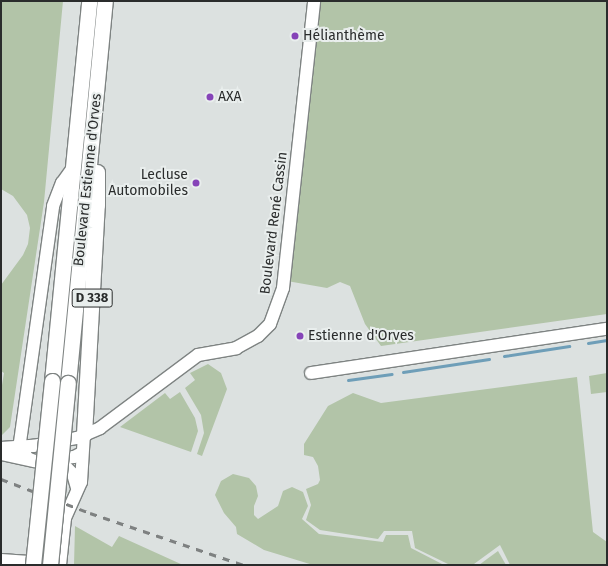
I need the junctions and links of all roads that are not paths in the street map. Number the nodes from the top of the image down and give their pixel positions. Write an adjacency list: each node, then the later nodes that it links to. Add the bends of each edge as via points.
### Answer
1 (89, 1): 5 (main road, Boulevard Estienne d'Orves / D 338)
2 (105, 1): 4 (main road, Boulevard Estienne d'Orves / D 338)
3 (314, 1): 8 (street, Boulevard René Cassin, via 283,288 270,324 258,336 236,348 198,355 100,428)
4 (94, 155): 8 (main road, D 338, via 98,205); 18 (main road, Boulevard Estienne d'Orves / D 338, bridge, via 68,383)
5 (73, 168): 10 (street, D 338, via 62,183 53,206); 17 (main road, Boulevard Estienne d'Orves / D 338, bridge)
6 (607, 329): 7 (street)
7 (311, 373)
8 (84, 434): 10 (street, Boulevard René Cassin); 11 (street, D 338)
9 (1, 448): 10 (street, Boulevard René Cassin)
10 (21, 448): 14 (street, via 27,458)
11 (82, 453): 13 (street, via 77,457); 15 (street, via 81,482)
12 (1, 454): 14 (street)
13 (50, 460): 14 (street); 15 (street, via 63,464 74,474)
14 (35, 461)
15 (78, 490): 18 (street, via 65,518)
16 (1, 560): 18 (street)
17 (33, 565)
18 (56, 565)

